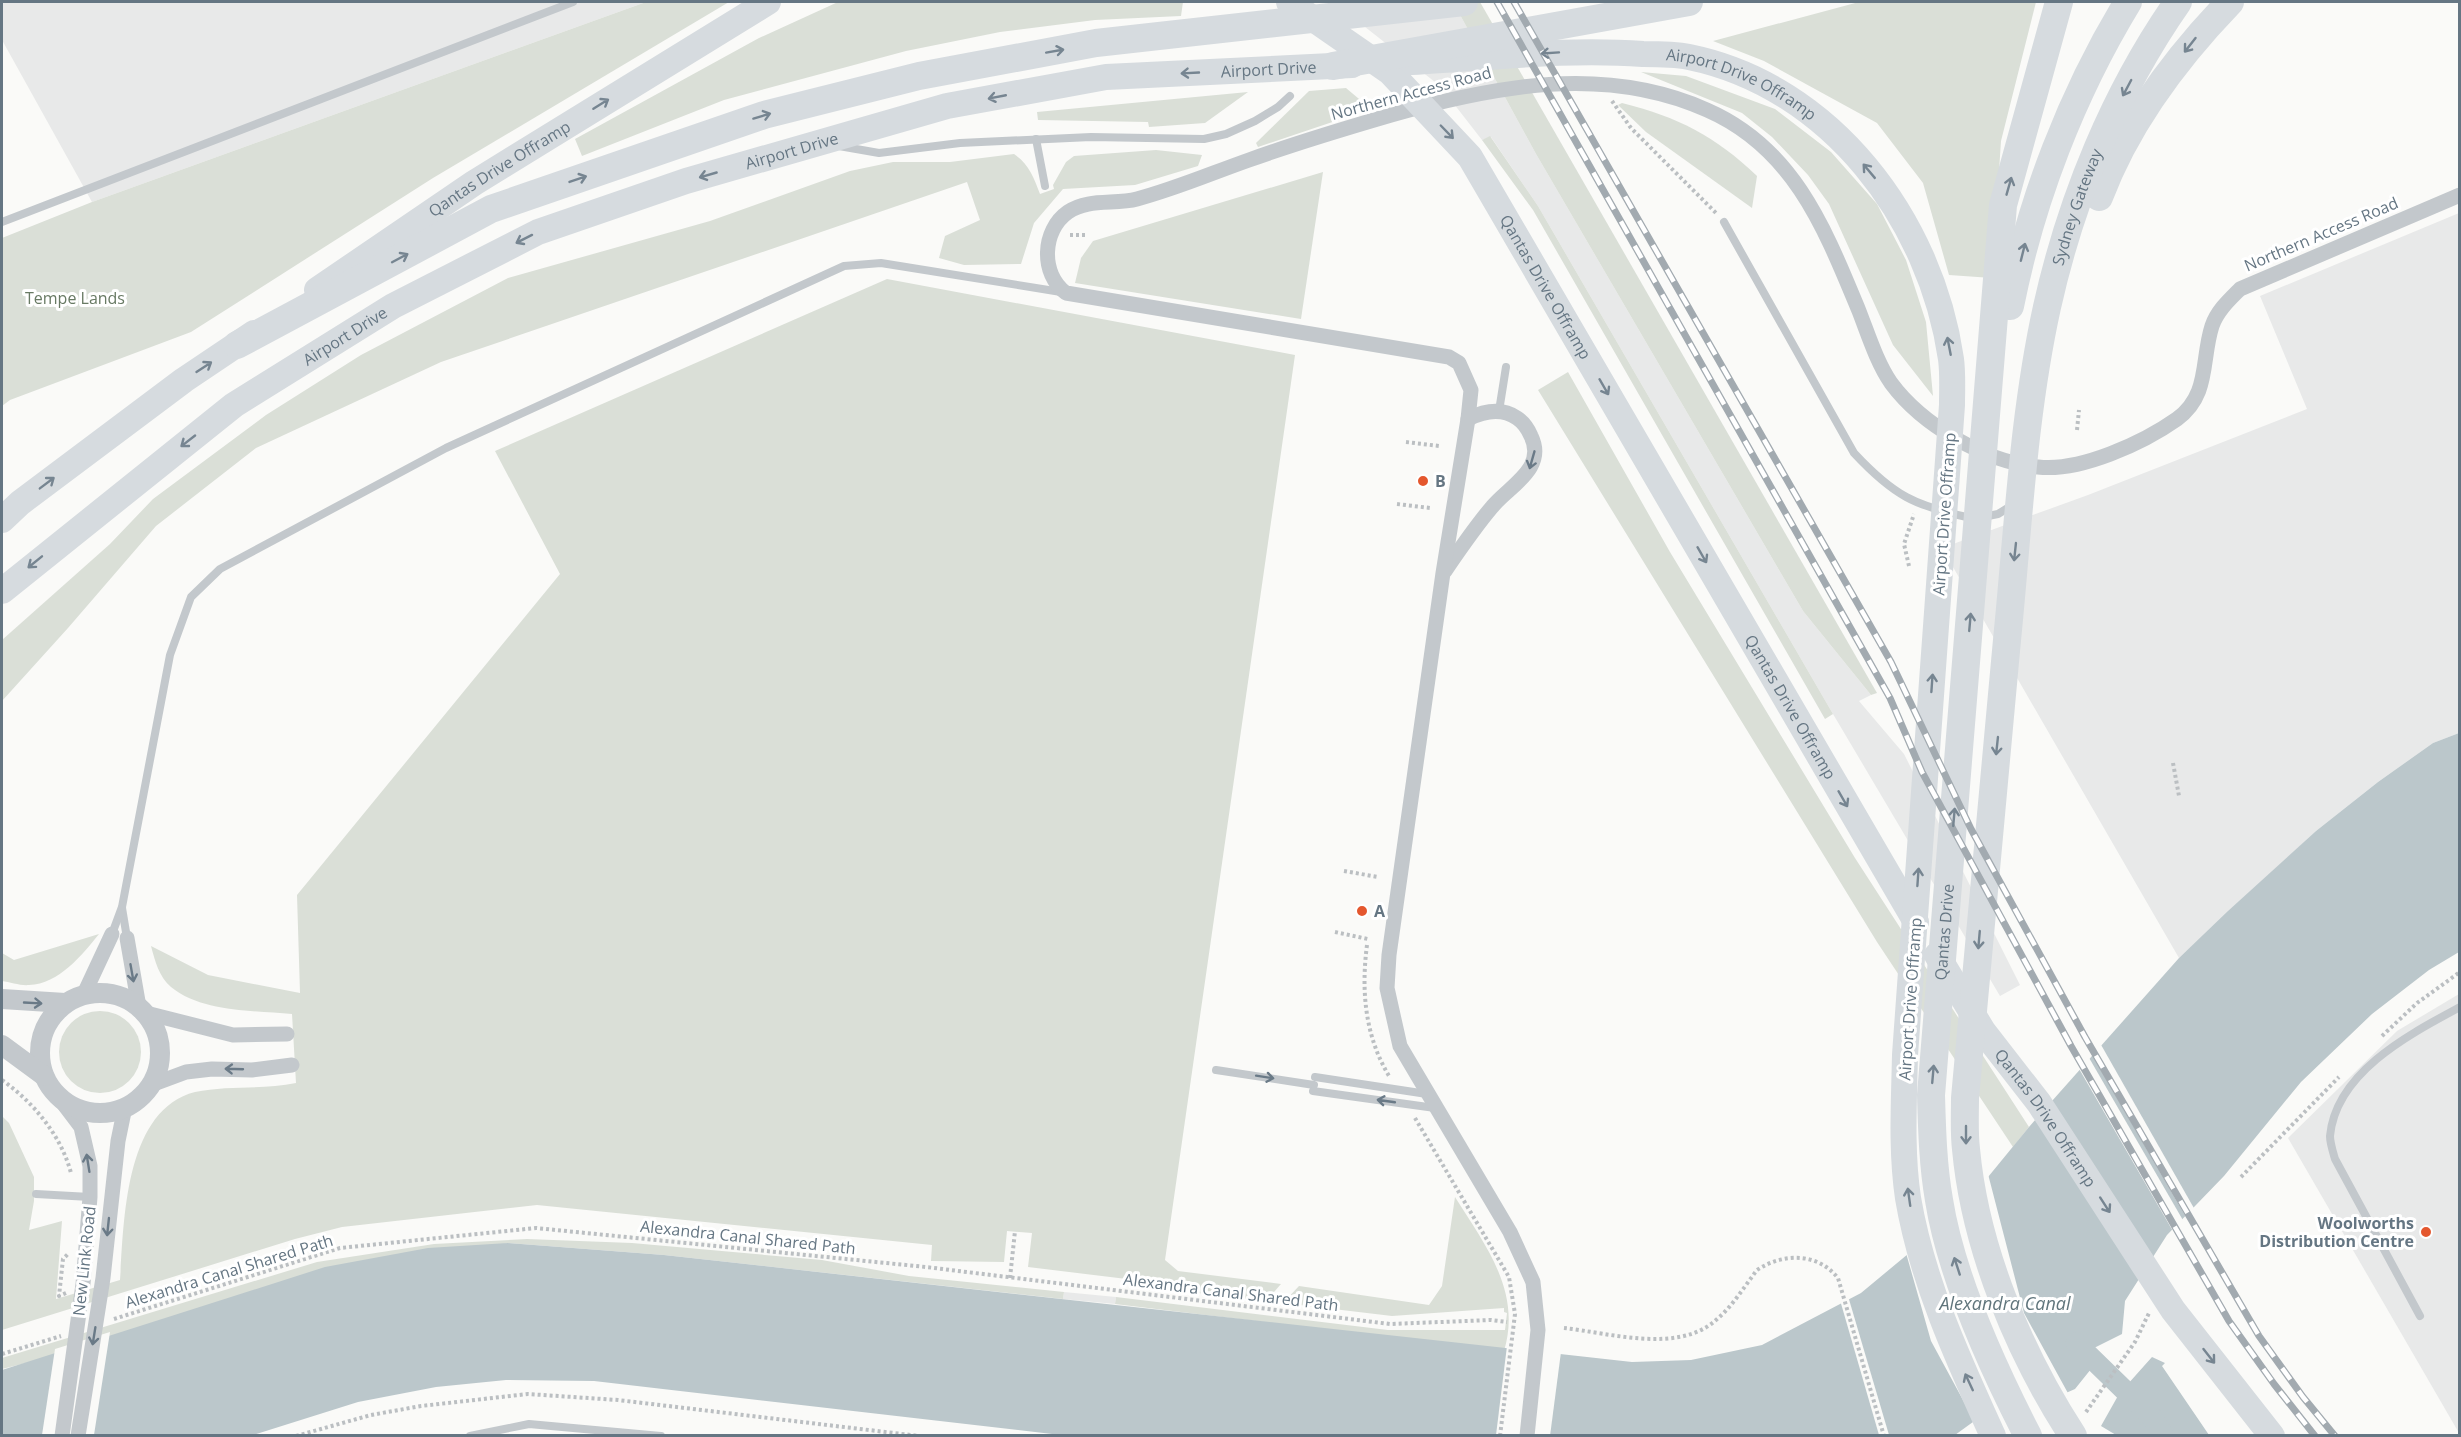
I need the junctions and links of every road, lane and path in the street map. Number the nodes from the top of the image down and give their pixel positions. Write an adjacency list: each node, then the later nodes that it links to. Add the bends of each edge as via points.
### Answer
1 (573, 2): 17 (lane)
2 (768, 2): 20 (highway, Qantas Drive Offramp, one-way to 2, via 474,183)
3 (1289, 2): 90 (highway, Qantas Drive Offramp, one-way to 90, via 1390,72 1470,157 1900,896 1983,1031 2039,1103 2173,1310)
4 (1464, 2): 20 (highway, one-way to 4, via 491,209 764,115 919,76 1096,43)
5 (1689, 2): 10 (highway, Airport Drive)
6 (2059, 2): 24 (highway, one-way to 6, via 2003,205)
7 (2128, 2): 24 (highway, one-way to 7, via 2031,220 2066,124)
8 (2178, 2): 27 (highway, Sydney Gateway, one-way to 27, via 2155,35 2102,134 2079,197 2047,307)
9 (2230, 2): 27 (highway, one-way to 27, via 2194,39 2159,86 2111,166 2064,290)
10 (1332, 66): 14 (highway, Airport Drive, one-way to 14, via 1106,77 947,106); 88 (highway, Airport Drive Offramp, one-way to 10, via 1951,1345 1916,1236 1904,1148 1905,1055 1952,405 1952,361 1942,311 1922,261 1891,197 1848,145 1797,102 1741,73 1688,57 1609,51)
11 (1290, 96): 13 (lane, via 1255,121 1204,139)
12 (1631, 128): 18 (path)
13 (1036, 139): 14 (lane, via 879,153); 15 (lane)
14 (818, 143): 37 (highway, Airport Drive, one-way to 37, via 686,181 538,232 393,306 234,405)
15 (1045, 186)
16 (2460, 195): 19 (street, Northern Access Road, via 2240,289 2224,304 2212,324 2195,402 2177,418 2119,450 2037,472 1962,441 1925,419 1907,402 1889,380 1826,231 1805,194 1777,160 1741,129 1709,111 1645,89 1552,83 1457,96 1310,138 1134,200 1092,204 1067,212 1049,236 1048,252 1052,278)
17 (2, 222)
18 (1724, 222): 32 (lane, via 1854,453 1878,479)
19 (1066, 293): 25 (street, via 1449,357 1459,363 1471,390); 42 (lane, via 881,263 844,266 446,448 220,569 191,597 170,655)
20 (237, 345): 34 (highway, one-way to 20, via 174,387)
21 (1506, 367): 23 (lane)
22 (2079, 410): 26 (path)
23 (1499, 411): 25 (street); 36 (street, one-way to 36, via 1516,418 1529,431 1534,459 1525,476 1489,511)
24 (1988, 411): 89 (highway, Qantas Drive, one-way to 24, via 1997,1375 1957,1267 1939,1202 1931,1095)
25 (1468, 419): 36 (street)
26 (2077, 430)
27 (2027, 431): 78 (highway, one-way to 78, via 1965,1098 1966,1148 1988,1255 2018,1336)
28 (1406, 442): 29 (path)
29 (1439, 446)
30 (2028, 492): 32 (lane, via 1998,514 1971,518)
31 (1397, 504): 33 (path)
32 (1918, 505): 35 (path, via 1904,544)
33 (1431, 508)
34 (2, 520)
35 (1909, 566)
36 (1443, 573): 60 (street, via 1387,972 1396,1036)
37 (2, 591)
38 (2173, 763): 39 (path)
39 (2179, 796)
40 (1344, 871): 41 (path)
41 (1378, 877)
42 (122, 907): 44 (lane); 44 (lane)
43 (1335, 933): 56 (path, via 1367,942 1363,970 1367,1022 1373,1046)
44 (120, 936): 45 (street); 49 (street, one-way to 49)
45 (84, 994): 47 (street, New Link Road); 49 (street, New Link Road, via 124,998)
46 (2, 999): 47 (street, New Link Road, one-way to 47)
47 (65, 1003): 54 (street, New Link Road, via 49,1019 42,1036 39,1056)
48 (2460, 1006): 71 (lane, via 2406,1036 2352,1082 2338,1104 2330,1138 2335,1159)
49 (142, 1010): 50 (street, via 233,1035); 58 (street, via 157,1036 160,1053)
50 (287, 1034)
51 (2, 1045): 54 (street, New Link Road)
52 (292, 1065): 58 (street, one-way to 58, via 186,1072)
53 (1216, 1070): 57 (lane, one-way to 57)
54 (44, 1076): 59 (street, New Link Road)
55 (2, 1080): 65 (path, via 38,1111 53,1133 71,1171)
56 (1392, 1081)
57 (1314, 1084): 60 (lane); 62 (lane, one-way to 57)
58 (151, 1085): 61 (street, New Link Road)
59 (56, 1094): 61 (street, New Link Road, via 72,1106 92,1112); 66 (street, New Link Road, one-way to 59, via 90,1166 81,1127)
60 (1427, 1094): 62 (street)
61 (125, 1107): 80 (street, New Link Road, one-way to 80, via 117,1141 104,1278)
62 (1437, 1109): 86 (street, via 1526,1262 1537,1301 1537,1344)
63 (1410, 1110): 85 (path, via 1509,1277 1515,1314)
64 (36, 1194): 65 (lane)
65 (73, 1196): 66 (lane)
66 (90, 1197): 79 (street, New Link Road, via 83,1284)
67 (1015, 1231): 69 (path)
68 (63, 1259): 70 (path)
69 (1010, 1278): 72 (path, Alexandra Canal Shared Path, via 1390,1324); 73 (path, Alexandra Canal Shared Path, via 536,1228 340,1248)
70 (59, 1296)
71 (2420, 1316)
72 (1507, 1322)
73 (103, 1323)
74 (1564, 1328): 87 (path, via 1678,1339 1710,1325 1757,1270 1774,1260 1804,1258 1827,1268 1838,1278)
75 (69, 1333): 77 (path)
76 (2135, 1342): 78 (path)
77 (2, 1354)
78 (2079, 1424)
79 (62, 1436)
80 (78, 1436)
81 (296, 1436): 84 (path, via 370,1415 528,1394 618,1400)
82 (470, 1436): 83 (lane, via 529,1424)
83 (661, 1436)
84 (919, 1436)
85 (1500, 1436)
86 (1527, 1436)
87 (1884, 1436)
88 (1993, 1436)
89 (2028, 1436)
90 (2272, 1436)

